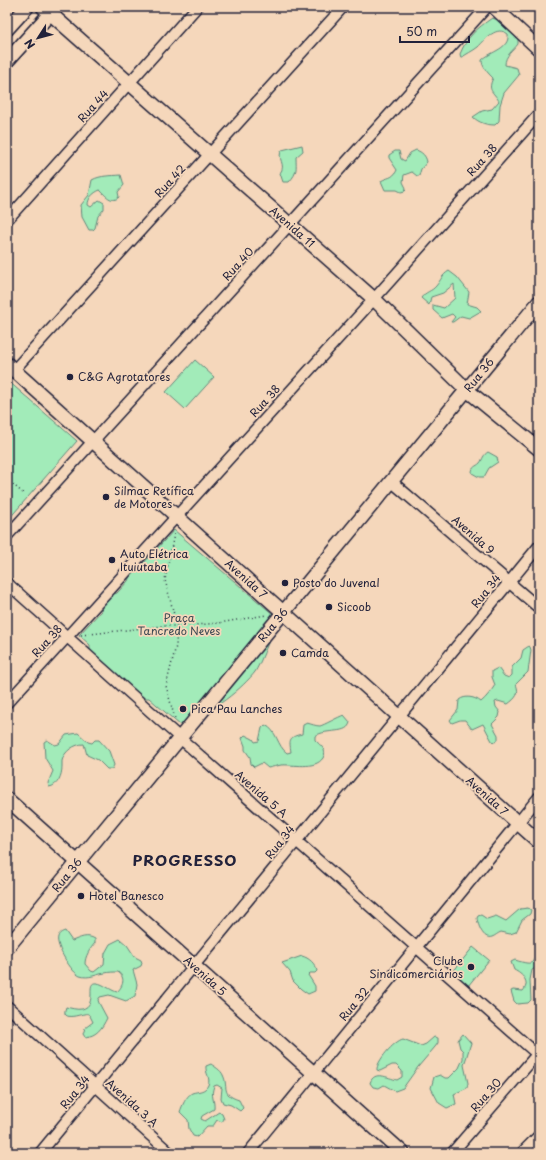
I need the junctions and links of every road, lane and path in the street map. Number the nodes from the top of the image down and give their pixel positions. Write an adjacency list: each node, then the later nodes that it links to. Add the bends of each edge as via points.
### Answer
1 (27, 7): 7 (street)
2 (197, 7): 10 (street, Rua 44)
3 (343, 7): 12 (street, Rua 42)
4 (487, 7): 14 (street, Rua 40)
5 (494, 7): 8 (street)
6 (50, 9): 9 (street); 10 (street, Avenida 11)
7 (7, 29)
8 (539, 49)
9 (7, 61)
10 (129, 83): 12 (street, Avenida 11); 13 (street, Rua 44)
11 (539, 114): 15 (street, Rua 38)
12 (210, 154): 14 (street, Avenida 11); 17 (street, Rua 42)
13 (7, 220)
14 (290, 224): 15 (street, Avenida 11); 19 (street, Rua 40)
15 (374, 299): 18 (street, Avenida 11); 24 (street, Rua 38)
16 (539, 302): 18 (street, Rua 36)
17 (11, 367): 19 (street, Avenida 7)
18 (467, 390): 20 (street, Avenida 11); 22 (street, Rua 36)
19 (93, 441): 24 (street, Avenida 7); 25 (street, Rua 40)
20 (539, 449)
21 (7, 479): 23 (path)
22 (391, 481): 27 (street, Avenida 9); 30 (street, Rua 36)
23 (25, 495)
24 (177, 516): 30 (street, Avenida 7); 31 (path, via 165,580); 32 (street, Rua 38)
25 (7, 536)
26 (539, 546): 27 (street, Rua 34)
27 (509, 582): 29 (street, Avenida 9); 34 (street, Rua 34)
28 (7, 583): 32 (street, Avenida 5 A)
29 (539, 608)
30 (284, 612): 31 (path, via 219,623); 34 (street, Avenida 7); 35 (street, Rua 36)
31 (177, 626): 32 (path); 35 (path, via 176,646 166,686)
32 (67, 637): 33 (street, Rua 38); 35 (street, Avenida 5 A)
33 (7, 703)
34 (399, 716): 38 (street, Avenida 7); 39 (street, Rua 34)
35 (180, 738): 39 (street, Avenida 5 A); 41 (street, Rua 36)
36 (539, 797): 38 (street, Rua 32)
37 (7, 799): 41 (street, Avenida 5)
38 (518, 823): 40 (street, Avenida 7); 42 (street, Rua 32)
39 (296, 841): 42 (street, Avenida 5 A); 44 (street, Rua 34)
40 (539, 842)
41 (77, 863): 43 (street, Rua 36); 44 (street, Avenida 5)
42 (416, 947): 46 (street, Avenida 5 A); 47 (street, Rua 32)
43 (7, 948)
44 (194, 966): 47 (street, Avenida 5); 48 (street, Rua 34)
45 (7, 1006): 48 (street, Avenida 3 A)
46 (538, 1053): 54 (street, Rua 30)
47 (313, 1073): 52 (street, Rua 32); 53 (street, Avenida 5)
48 (95, 1086): 50 (street, Rua 34); 51 (street, Avenida 3 A)
49 (539, 1139): 55 (main road)
50 (40, 1153)
51 (170, 1153)
52 (248, 1153)
53 (404, 1153)
54 (452, 1153)
55 (524, 1153)

